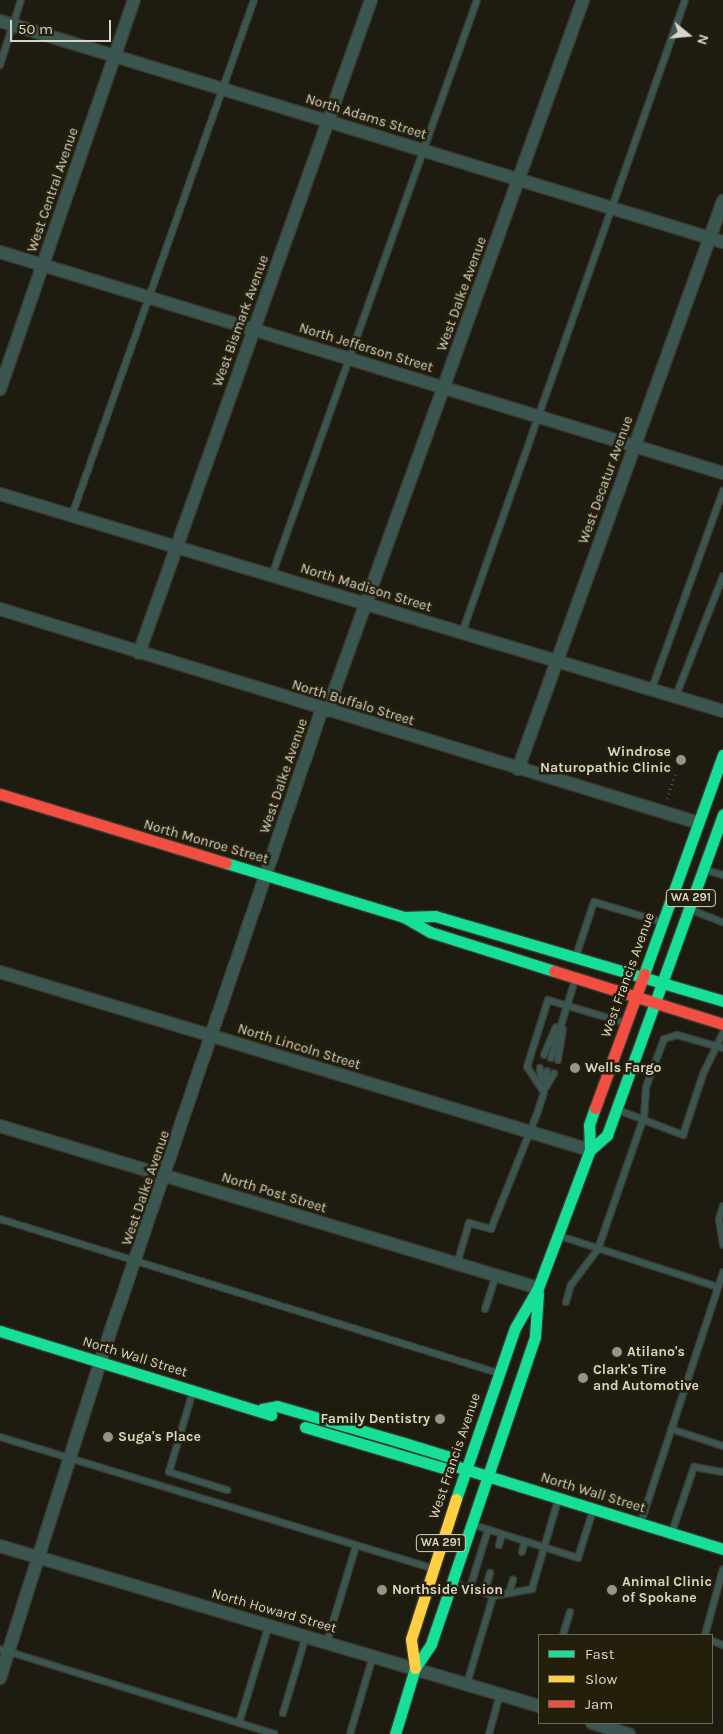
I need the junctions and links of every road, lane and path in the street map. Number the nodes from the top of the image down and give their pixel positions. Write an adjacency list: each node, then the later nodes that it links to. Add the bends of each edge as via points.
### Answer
1 (21, 0): 9 (lane)
2 (134, 0): 10 (street, West Central Avenue)
3 (254, 0): 12 (lane)
4 (371, 0): 13 (street, West Bismark Avenue)
5 (477, 0): 14 (lane)
6 (583, 0): 15 (street, West Dalke Avenue)
7 (685, 0): 17 (lane)
8 (0, 21): 9 (street, North Adams Street)
9 (13, 26): 10 (street, North Adams Street); 11 (lane)
10 (114, 56): 12 (street, North Adams Street); 21 (street, West Central Avenue)
11 (0, 65)
12 (223, 89): 13 (street, North Adams Street); 22 (lane)
13 (329, 121): 14 (street, North Adams Street); 23 (street, West Bismark Avenue)
14 (423, 150): 15 (street, North Adams Street); 24 (lane)
15 (519, 180): 17 (street, North Adams Street); 25 (street, West Dalke Avenue)
16 (723, 201): 18 (street, West Decatur Avenue)
17 (614, 210): 18 (street, North Adams Street); 27 (lane)
18 (710, 238): 19 (street, North Adams Street); 28 (street, West Decatur Avenue)
19 (723, 242)
20 (0, 252): 21 (street, North Jefferson Street)
21 (42, 265): 22 (street, North Jefferson Street); 26 (street, West Central Avenue)
22 (149, 298): 23 (street, North Jefferson Street); 32 (lane)
23 (254, 330): 24 (street, North Jefferson Street); 33 (street, West Bismark Avenue)
24 (346, 358): 25 (street, North Jefferson Street); 34 (lane)
25 (445, 388): 27 (street, North Jefferson Street); 36 (street, West Dalke Avenue)
26 (0, 389)
27 (539, 417): 28 (street, North Jefferson Street); 38 (lane)
28 (634, 446): 29 (street, North Jefferson Street); 40 (street, West Decatur Avenue)
29 (723, 473)
30 (723, 490): 41 (lane)
31 (0, 494): 32 (street, North Madison Street)
32 (72, 515): 33 (street, North Madison Street)
33 (174, 546): 34 (street, North Madison Street); 39 (street, West Bismark Avenue)
34 (272, 575): 36 (street, North Madison Street)
35 (723, 576): 42 (lane)
36 (368, 605): 38 (street, North Madison Street); 43 (street, West Dalke Avenue)
37 (0, 609): 39 (street, North Buffalo Street)
38 (462, 634): 40 (street, North Madison Street)
39 (139, 653): 43 (street, North Buffalo Street)
40 (557, 663): 41 (street, North Madison Street); 46 (street, West Decatur Avenue)
41 (652, 691): 42 (street, North Madison Street)
42 (676, 698): 44 (street, North Madison Street)
43 (325, 710): 46 (street, North Buffalo Street); 53 (street, West Dalke Avenue)
44 (723, 711)
45 (723, 755): 51 (main road, West Francis Avenue / WA 291)
46 (518, 769): 51 (street, North Buffalo Street)
47 (676, 774): 49 (path)
48 (0, 794): 53 (main road, North Monroe Street)
49 (666, 801)
50 (723, 814): 52 (main road, West Francis Avenue / WA 291)
51 (699, 823): 57 (main road, West Francis Avenue / WA 291)
52 (702, 869): 54 (lane); 55 (main road, West Francis Avenue / WA 291)
53 (266, 875): 56 (main road, North Monroe Street); 71 (street, West Dalke Avenue)
54 (723, 875)
55 (687, 909): 58 (lane); 63 (main road, West Francis Avenue / WA 291)
56 (404, 917): 59 (main road, North Monroe Street, via 435,916); 62 (main road, North Monroe Street, via 430,932)
57 (663, 922): 59 (lane, via 594,902); 61 (main road, West Francis Avenue / WA 291)
58 (723, 922)
59 (576, 957): 61 (main road, North Monroe Street)
60 (0, 972): 71 (street, North Lincoln Street)
61 (643, 977): 63 (main road, North Monroe Street); 64 (main road, West Francis Avenue / WA 291)
62 (575, 978): 64 (main road, North Monroe Street); 67 (lane)
63 (661, 982): 65 (main road, North Monroe Street); 66 (main road, West Francis Avenue / WA 291)
64 (636, 997): 66 (main road, North Monroe Street); 68 (main road, West Francis Avenue / WA 291)
65 (723, 1001)
66 (654, 1003): 69 (main road, North Monroe Street); 79 (main road, West Francis Avenue / WA 291)
67 (566, 1006): 68 (lane); 73 (lane); 74 (lane); 75 (lane); 78 (lane, via 548,1000 526,1067)
68 (626, 1023): 83 (main road, West Francis Avenue / WA 291, via 589,1125)
69 (723, 1024)
70 (723, 1034): 72 (lane)
71 (214, 1037): 82 (street, North Lincoln Street); 84 (street, West Dalke Avenue)
72 (721, 1047): 80 (lane, via 677,1035 664,1039 646,1087); 80 (lane, via 703,1074 683,1135 653,1126)
73 (544, 1055)
74 (551, 1058)
75 (558, 1060)
76 (540, 1068): 78 (lane)
77 (550, 1072): 78 (lane)
78 (544, 1092): 82 (lane)
79 (617, 1109): 80 (lane); 83 (main road, West Francis Avenue / WA 291, via 607,1135)
80 (644, 1117): 89 (lane)
81 (0, 1126): 84 (street, North Post Street)
82 (527, 1131): 83 (street, North Lincoln Street); 91 (lane, via 491,1229 469,1223)
83 (590, 1150): 87 (main road, West Francis Avenue / WA 291)
84 (167, 1176): 90 (street, West Dalke Avenue); 91 (street, North Post Street)
85 (723, 1206): 88 (lane, via 719,1219)
86 (0, 1219): 90 (lane)
87 (558, 1236): 89 (lane); 95 (main road, West Francis Avenue / WA 291)
88 (723, 1245)
89 (598, 1249): 94 (lane); 96 (lane, via 571,1285)
90 (136, 1261): 99 (street, West Dalke Avenue); 100 (lane)
91 (457, 1264): 93 (street, North Post Street)
92 (723, 1272): 94 (lane)
93 (496, 1276): 95 (street, North Post Street); 97 (lane)
94 (718, 1287): 102 (lane)
95 (538, 1288): 100 (main road, West Francis Avenue / WA 291, via 515,1328); 108 (main road, West Francis Avenue / WA 291, via 535,1336)
96 (566, 1302)
97 (485, 1309)
98 (0, 1331): 99 (main road, North Wall Street)
99 (100, 1362): 101 (main road, North Wall Street); 105 (street, West Dalke Avenue)
100 (499, 1373): 106 (main road, West Francis Avenue / WA 291)
101 (194, 1390): 106 (main road, North Wall Street, via 262,1409 276,1406 401,1442 450,1458); 109 (lane, via 169,1472)
102 (671, 1429): 104 (lane); 113 (lane)
103 (0, 1437): 105 (lane)
104 (723, 1446)
105 (70, 1458): 120 (lane); 124 (street, West Dalke Avenue)
106 (460, 1467): 108 (main road, North Wall Street); 125 (main road, West Francis Avenue / WA 291)
107 (723, 1472): 115 (lane, via 694,1467)
108 (487, 1476): 110 (main road, North Wall Street); 112 (main road, West Francis Avenue / WA 291)
109 (227, 1490)
110 (558, 1498): 111 (main road, North Wall Street); 121 (lane)
111 (593, 1509): 113 (main road, North Wall Street); 121 (lane, via 578,1558)
112 (471, 1524): 114 (lane); 129 (main road, West Francis Avenue / WA 291)
113 (640, 1524): 115 (main road, North Wall Street)
114 (488, 1530): 116 (lane); 130 (lane)
115 (672, 1533): 122 (main road, North Wall Street)
116 (502, 1534): 117 (lane); 118 (lane)
117 (525, 1541): 121 (lane); 123 (lane)
118 (499, 1545)
119 (0, 1546): 124 (street, North Howard Street)
120 (356, 1546): 125 (lane); 139 (lane)
121 (545, 1548): 132 (lane, via 532,1589)
122 (723, 1549)
123 (522, 1552)
124 (38, 1558): 135 (street, North Howard Street); 140 (street, West Dalke Avenue)
125 (433, 1568): 142 (main road, West Francis Avenue / WA 291, via 411,1639)
126 (723, 1569): 137 (lane)
127 (490, 1574): 131 (lane)
128 (513, 1580): 132 (lane)
129 (452, 1582): 130 (lane); 142 (main road, West Francis Avenue / WA 291, via 431,1644)
130 (470, 1588): 131 (lane)
131 (484, 1593): 133 (lane)
132 (509, 1593): 133 (lane)
133 (494, 1596): 144 (lane)
134 (570, 1612): 136 (lane)
135 (269, 1626): 138 (street, North Howard Street); 148 (lane)
136 (563, 1634)
137 (705, 1634)
138 (306, 1636): 139 (street, North Howard Street); 147 (lane)
139 (327, 1642): 141 (street, North Howard Street)
140 (4, 1651): 143 (street, West Dalke Avenue); 148 (lane)
141 (372, 1656): 142 (street, North Howard Street); 151 (lane)
142 (415, 1668): 144 (street, North Howard Street); 152 (main road, West Francis Avenue / WA 291)
143 (0, 1678)
144 (467, 1684): 145 (street, North Howard Street)
145 (500, 1694): 146 (street, North Howard Street); 153 (lane)
146 (538, 1706)
147 (283, 1712)
148 (239, 1723): 150 (lane)
149 (595, 1724): 154 (street)
150 (274, 1734)
151 (350, 1734)
152 (396, 1734)
153 (489, 1734)
154 (629, 1734)

